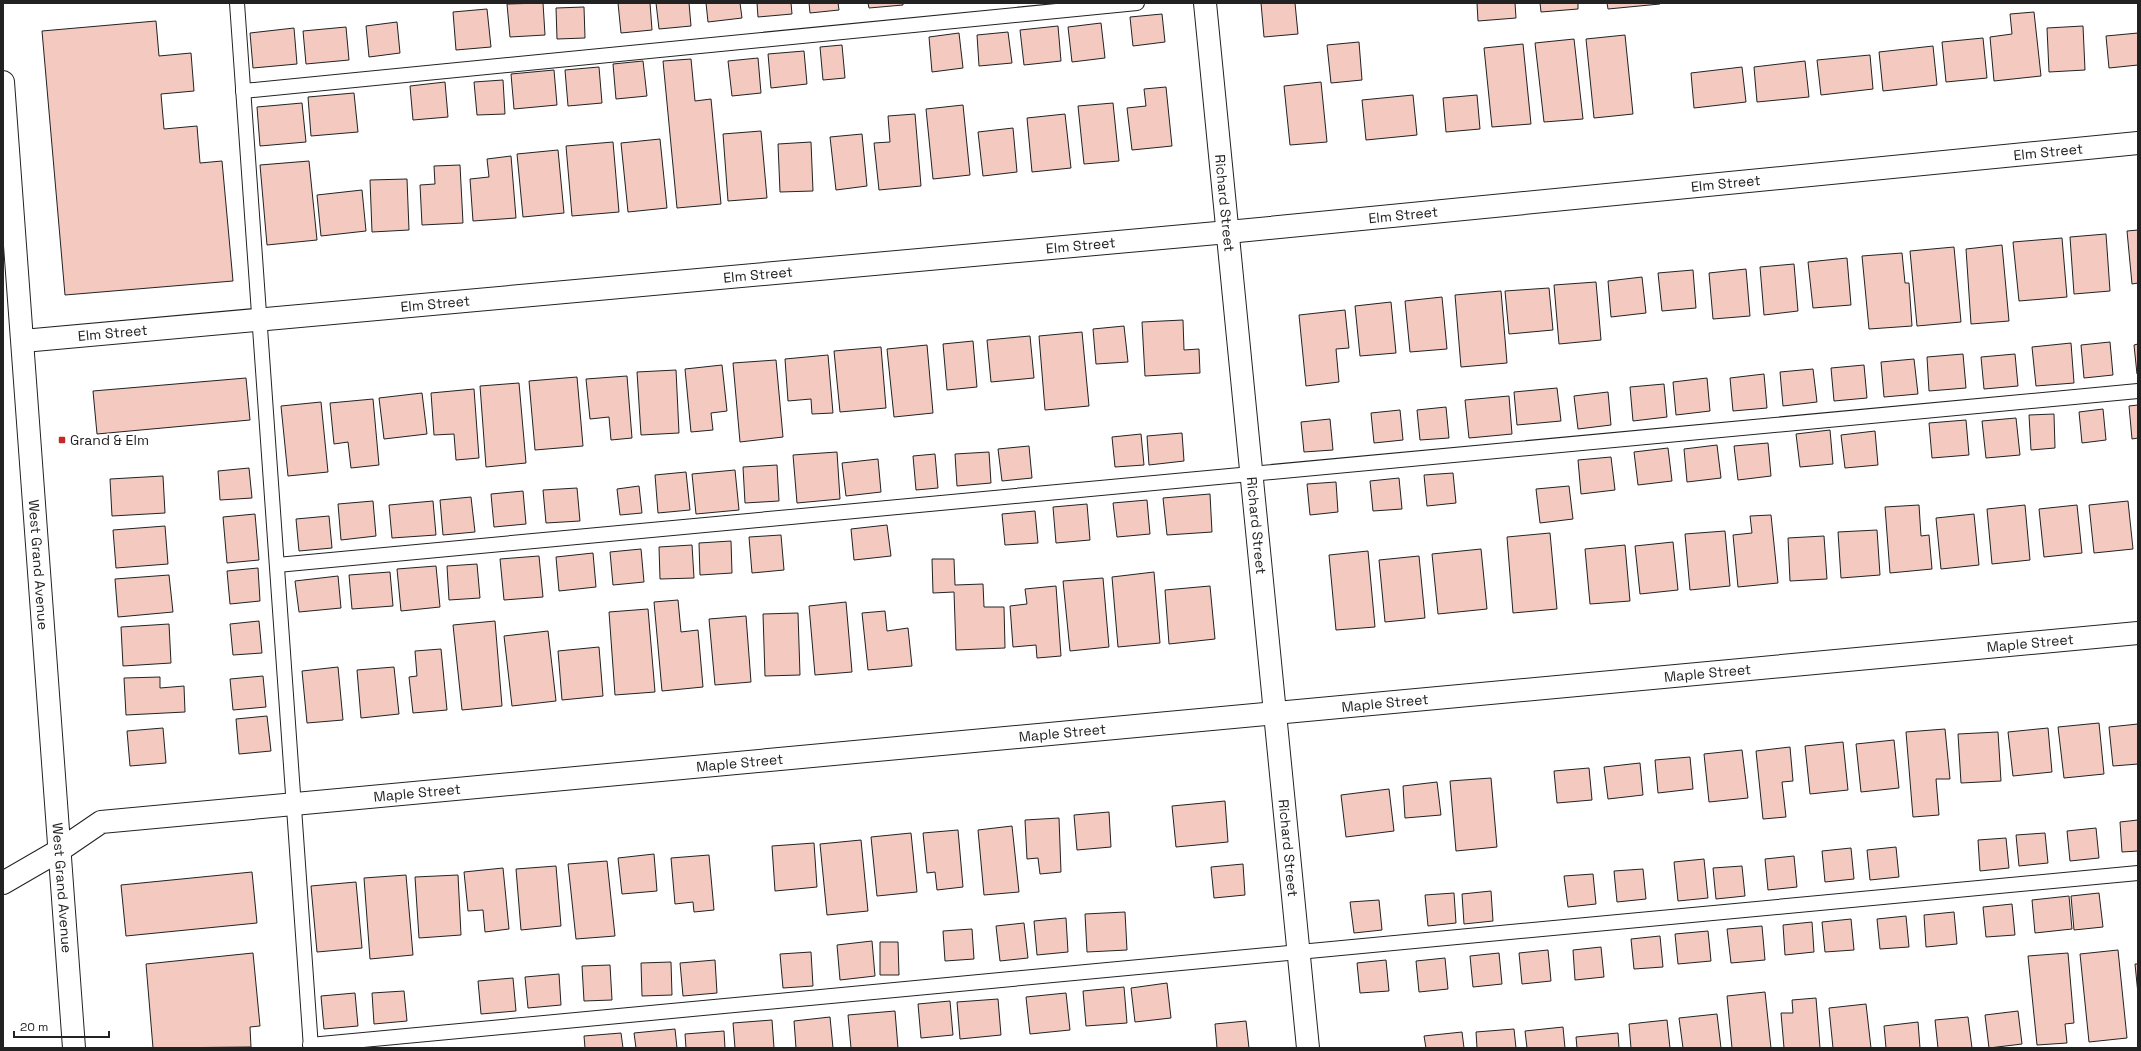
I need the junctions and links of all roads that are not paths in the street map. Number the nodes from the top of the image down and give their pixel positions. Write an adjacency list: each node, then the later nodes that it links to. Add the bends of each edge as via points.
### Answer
1 (237, 3): 5 (lane)
2 (1138, 3): 5 (lane)
3 (1205, 3): 8 (street, Richard Street)
4 (3, 82): 7 (street, West Grand Avenue)
5 (243, 91): 9 (lane)
6 (2138, 143): 8 (street, Elm Street)
7 (7, 182): 10 (street, West Grand Avenue)
8 (1228, 232): 9 (street, Elm Street); 12 (street, Richard Street)
9 (260, 319): 10 (street, Elm Street); 13 (lane)
10 (22, 341): 17 (street, West Grand Avenue)
11 (2138, 391): 12 (lane)
12 (1251, 474): 13 (lane); 15 (street, Richard Street)
13 (277, 565): 16 (lane)
14 (2138, 633): 15 (street, Maple Street)
15 (1275, 713): 16 (street, Maple Street); 20 (street, Richard Street)
16 (294, 804): 17 (street, Maple Street, via 101,822); 21 (lane)
17 (60, 850): 19 (street, Maple Street); 22 (street, West Grand Avenue)
18 (2138, 873): 20 (lane)
19 (3, 883)
20 (1299, 952): 21 (lane); 23 (street, Richard Street)
21 (311, 1046)
22 (74, 1048)
23 (1308, 1048)

